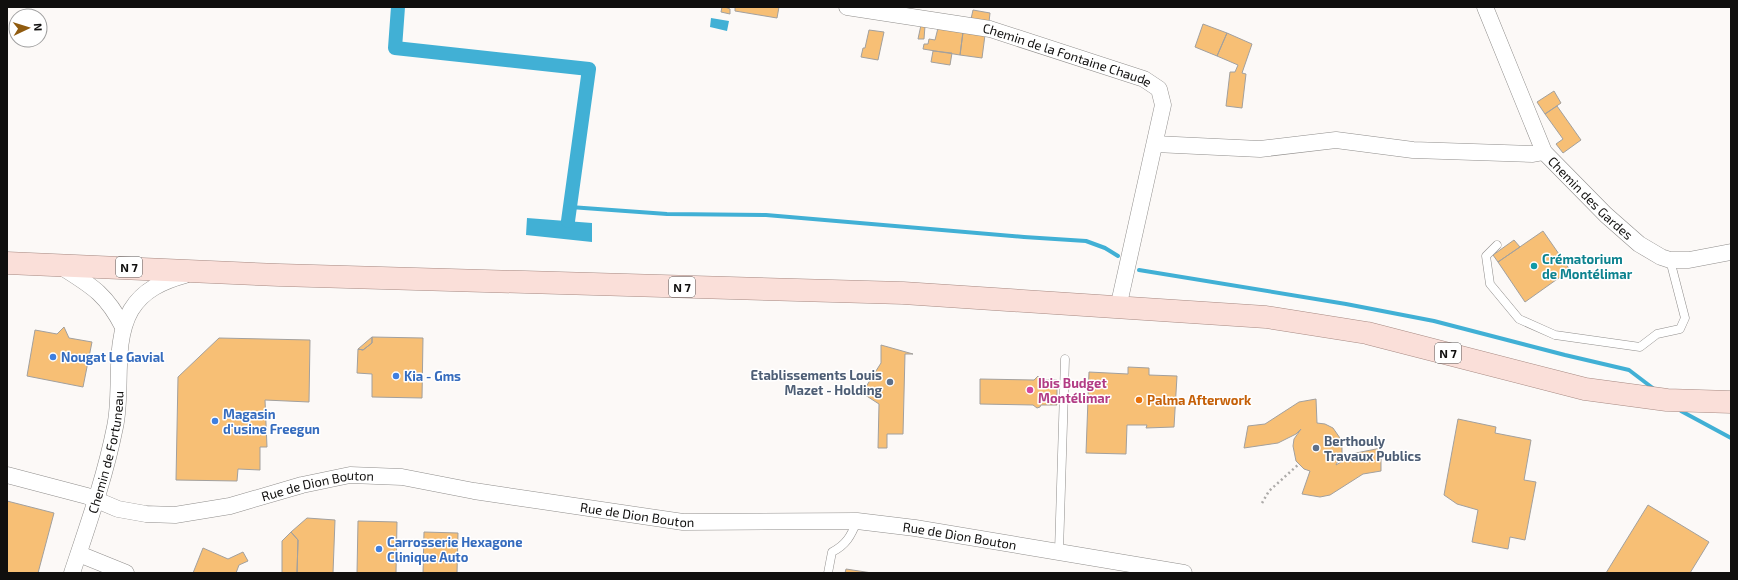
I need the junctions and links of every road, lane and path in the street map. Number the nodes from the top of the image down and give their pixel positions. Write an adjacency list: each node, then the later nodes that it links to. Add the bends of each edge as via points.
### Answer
1 (847, 7): 3 (street, Chemin de la Fontaine Chaude, via 990,29 1144,79 1159,89 1163,105)
2 (1486, 7): 4 (street, Chemin des Gardes)
3 (1155, 144): 4 (street, via 1260,149 1336,140 1413,150 1533,154); 11 (street, Chemin de la Fontaine Chaude)
4 (1544, 152): 7 (street, Chemin des Gardes, via 1634,240)
5 (1498, 245): 7 (lane, via 1486,256 1490,284 1519,319 1555,335 1640,347 1657,334 1680,329 1685,318)
6 (1731, 252): 7 (street, via 1689,260)
7 (1670, 260)
8 (7, 262): 9 (main road, N 7)
9 (58, 264): 10 (main road, N 7); 12 (street, via 98,290 116,313)
10 (201, 271): 11 (main road, N 7, via 903,293); 12 (street, Chemin de Fortuneau, via 167,280 143,294)
11 (1118, 308): 14 (main road, N 7, via 1266,317 1367,333 1586,389 1667,400)
12 (123, 327): 17 (street, Chemin de Fortuneau, via 116,425)
13 (1065, 359): 20 (lane)
14 (1731, 402)
15 (1299, 464): 18 (path, via 1269,491)
16 (7, 475): 17 (street, Rue de Dion Bouton, via 87,496)
17 (97, 501): 19 (street, Rue de Dion Bouton, via 118,510 176,515 230,506 302,485 350,475 402,477 474,491 683,522); 21 (street, Chemin de Fortuneau)
18 (1262, 503)
19 (857, 521): 20 (street, Rue de Dion Bouton); 24 (lane, via 851,537 842,547 832,552)
20 (1059, 552): 25 (street, Rue de Dion Bouton)
21 (79, 554): 22 (street, Chemin de Fortuneau); 23 (street)
22 (72, 573)
23 (126, 573)
24 (828, 573)
25 (1184, 573)

